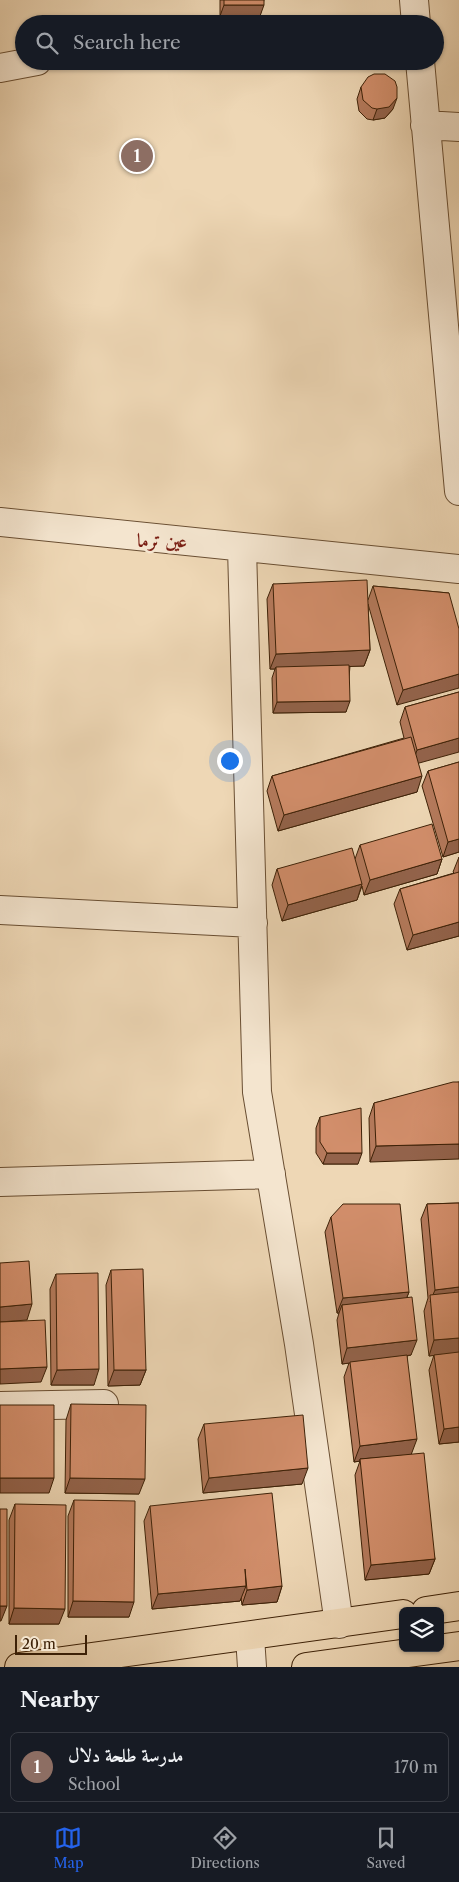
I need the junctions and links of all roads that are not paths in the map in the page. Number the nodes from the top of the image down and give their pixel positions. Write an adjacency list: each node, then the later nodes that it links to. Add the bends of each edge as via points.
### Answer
1 (414, 0): 2 (street)
2 (415, 15)
3 (15, 65): 4 (street)
4 (0, 68)
5 (421, 70): 6 (street)
6 (425, 125): 7 (street); 8 (street)
7 (459, 127)
8 (457, 451): 9 (street)
9 (459, 490)
10 (0, 522): 11 (street)
11 (242, 548): 12 (street); 14 (street)
12 (459, 569)
13 (0, 910): 14 (street)
14 (253, 923): 15 (street, via 257,1092)
15 (271, 1174): 16 (street); 22 (street)
16 (0, 1182)
17 (104, 1404): 18 (street)
18 (0, 1406)
19 (459, 1606): 20 (main road)
20 (444, 1608)
21 (399, 1615): 22 (main road)
22 (339, 1624): 23 (main road)
23 (250, 1636): 25 (main road); 26 (street)
24 (459, 1646): 27 (main road)
25 (19, 1667)
26 (252, 1667)
27 (306, 1667)

